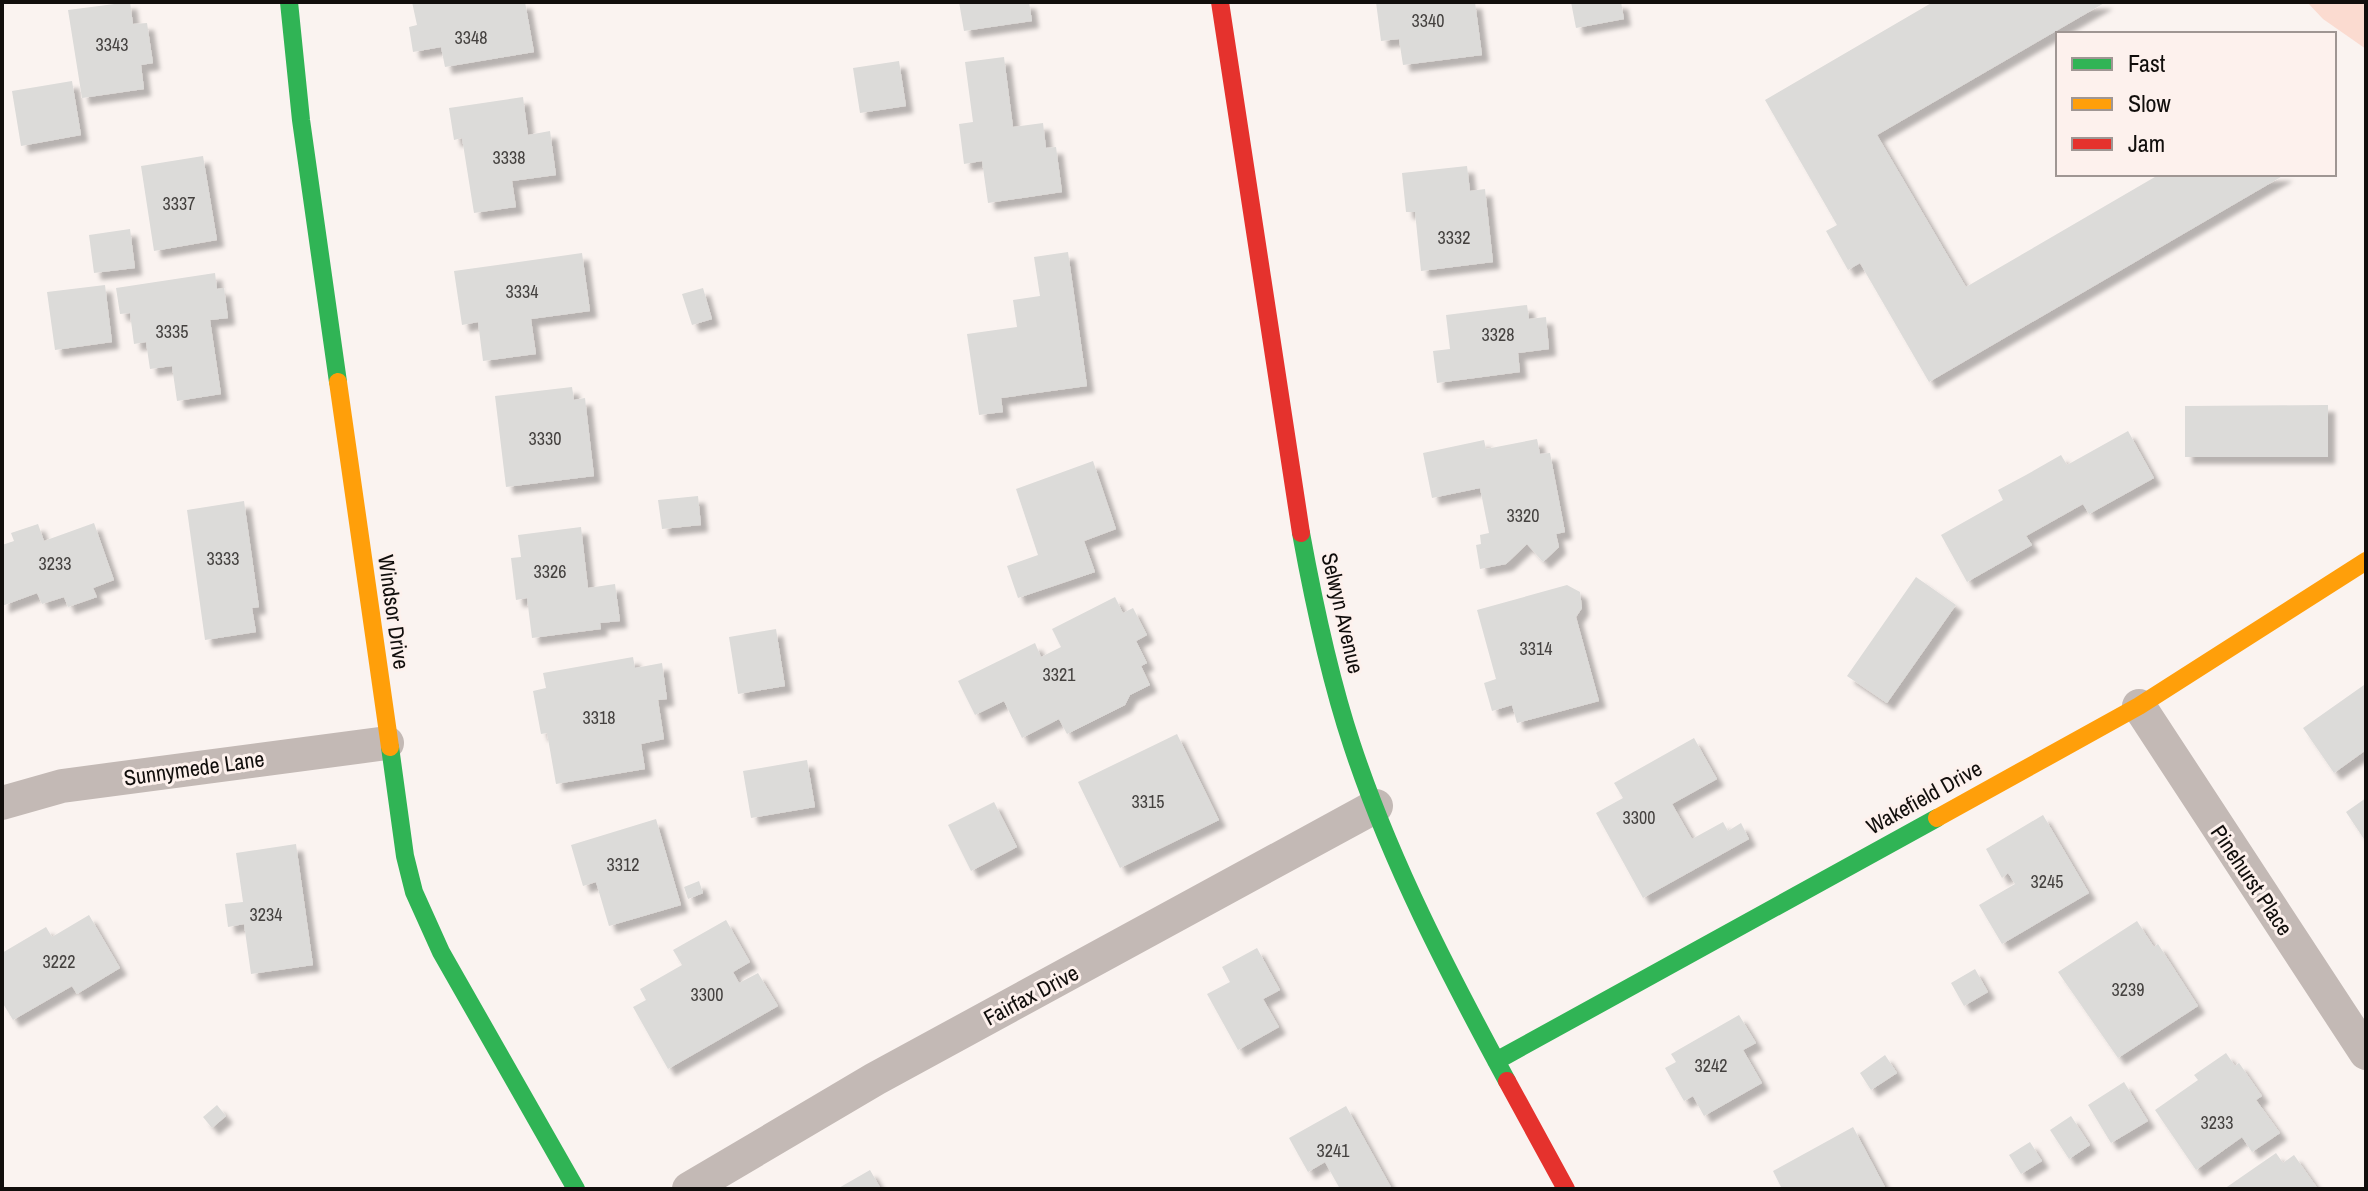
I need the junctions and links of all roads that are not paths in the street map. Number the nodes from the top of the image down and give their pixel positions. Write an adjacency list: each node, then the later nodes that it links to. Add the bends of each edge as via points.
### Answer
1 (289, 2): 5 (street, Windsor Drive)
2 (1220, 2): 7 (street, Selwyn Avenue, via 1318,624 1352,745)
3 (2366, 561): 4 (street, Wakefield Drive)
4 (2139, 706): 8 (street, Pinehurst Place); 9 (street, Wakefield Drive)
5 (387, 743): 6 (street, Sunnymede Lane, via 62,786); 10 (street, Windsor Drive, via 398,825 423,913)
6 (2, 803)
7 (1376, 806): 9 (street, Selwyn Avenue, via 1426,923); 11 (street, Fairfax Drive, via 875,1079)
8 (2366, 1053)
9 (1496, 1061): 12 (street, Selwyn Avenue)
10 (576, 1189)
11 (689, 1189)
12 (1566, 1189)

